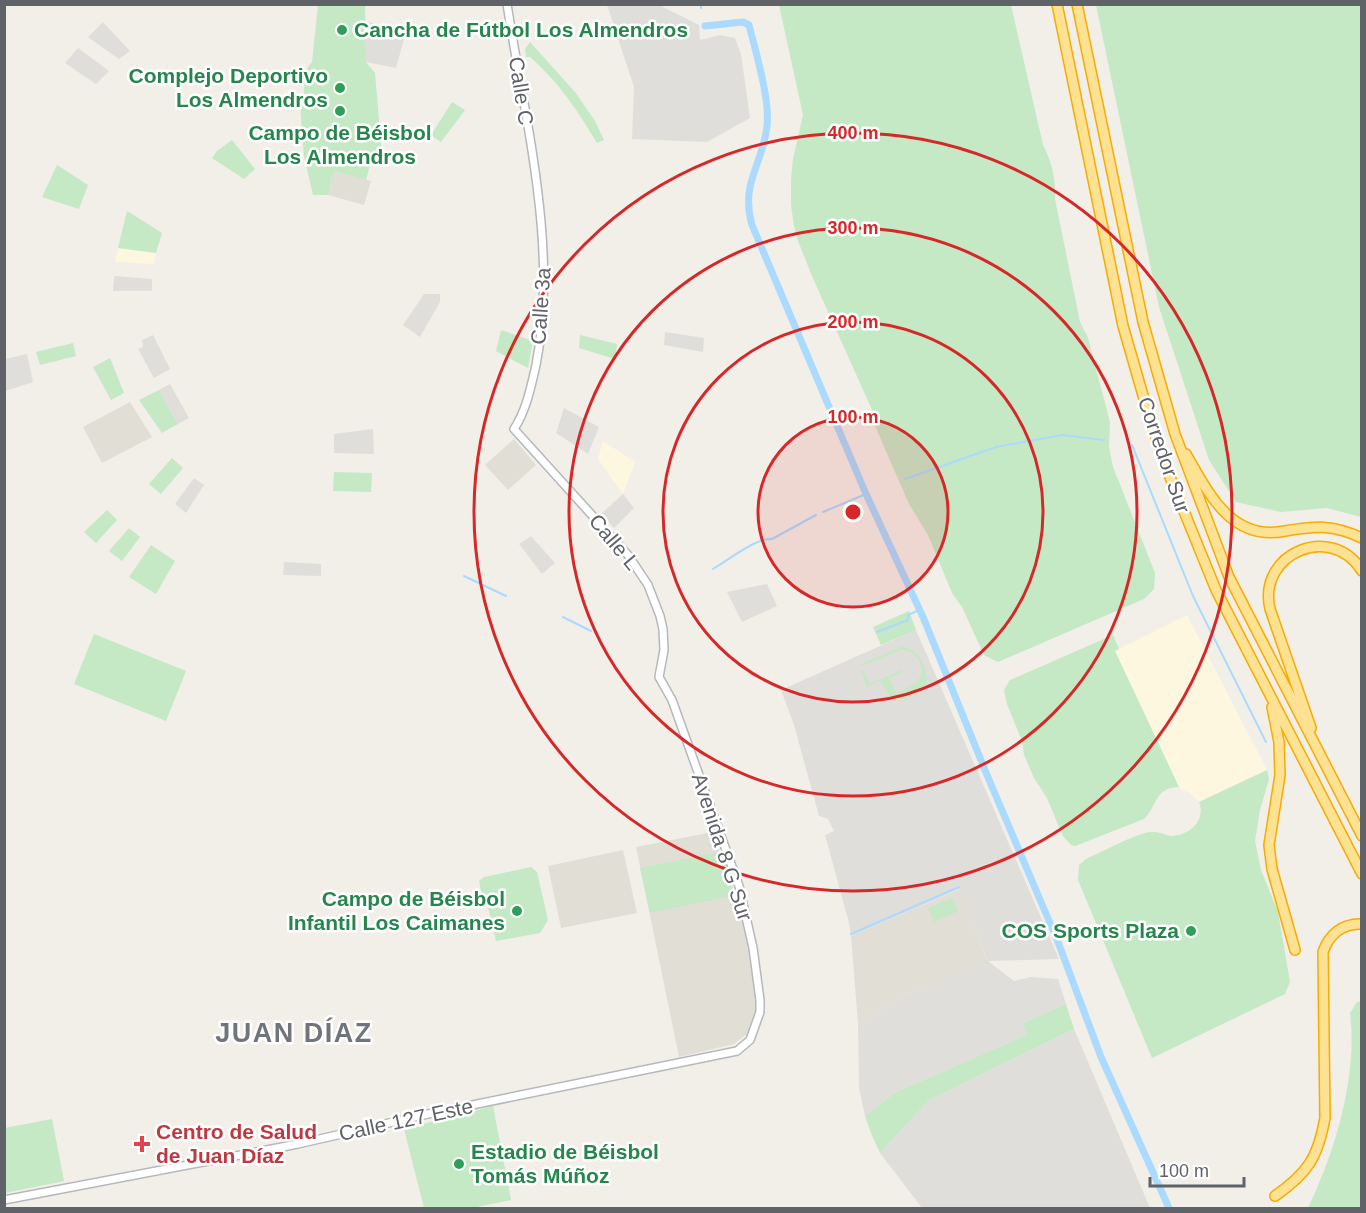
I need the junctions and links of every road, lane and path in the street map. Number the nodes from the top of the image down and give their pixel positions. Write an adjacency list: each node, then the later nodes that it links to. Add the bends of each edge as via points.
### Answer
1 (507, 4): 4 (street, Calle C)
2 (1057, 4): 10 (highway, Corredor Sur, via 1123,326 1151,423 1208,570)
3 (1077, 4): 6 (highway, Corredor Sur, via 1143,322)
4 (535, 178): 5 (street, Calle 3a, via 544,260 543,323 532,383)
5 (514, 429): 9 (street, Calle L, via 628,555 643,577 663,629)
6 (1175, 434): 7 (highway, via 1217,505 1240,524 1274,533 1310,526 1329,527); 11 (highway, Corredor Sur, via 1229,577)
7 (1362, 538)
8 (1362, 571): 11 (highway, via 1343,553 1313,547 1285,559 1269,588 1270,609)
9 (659, 677): 16 (street, Avenida 8 G Sur, via 684,732 748,920 760,1012 750,1040)
10 (1269, 693): 13 (highway, Corredor Sur); 15 (highway, via 1280,759 1269,845)
11 (1323, 761): 12 (highway, Corredor Sur)
12 (1362, 836)
13 (1362, 874)
14 (1362, 924): 17 (highway, via 1337,931 1323,952 1325,1118 1321,1140 1309,1167)
15 (1295, 950)
16 (736, 1051): 18 (street, Calle 127 Este, via 298,1144)
17 (1275, 1196)
18 (4, 1200)

